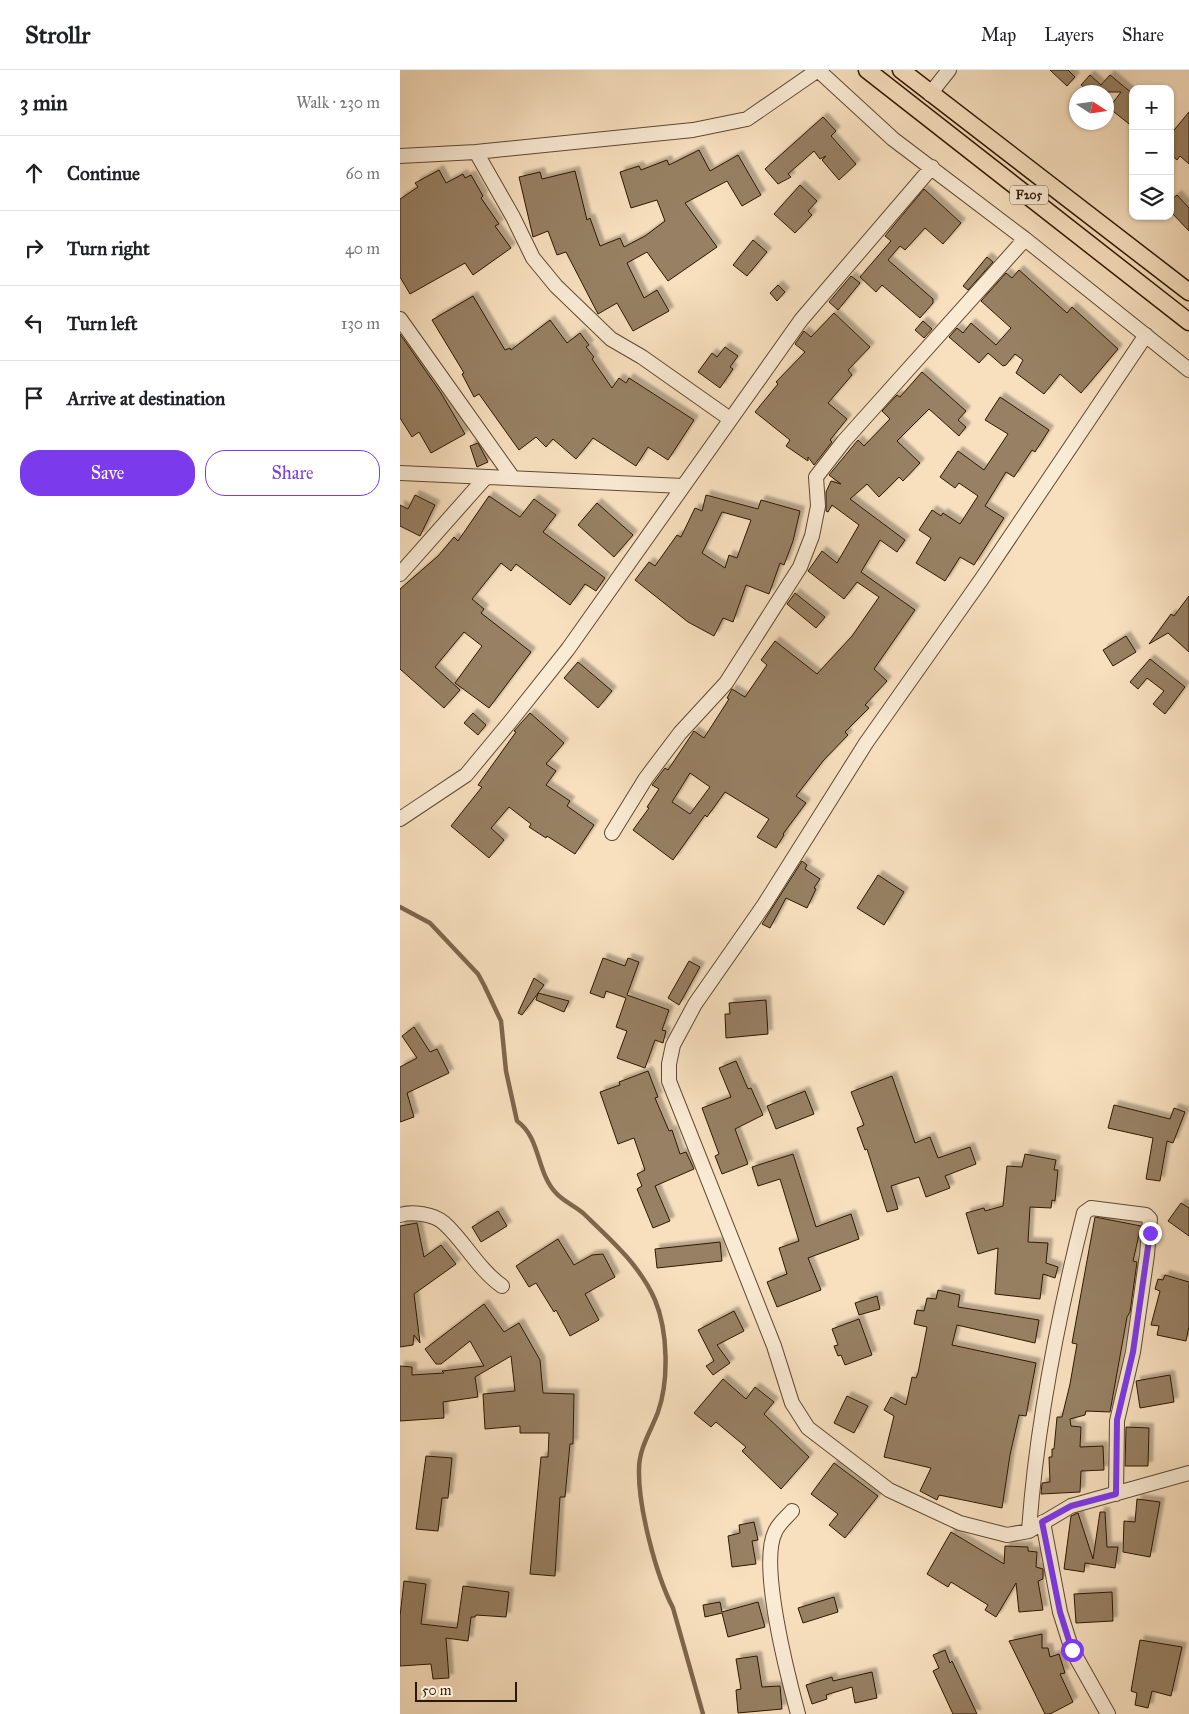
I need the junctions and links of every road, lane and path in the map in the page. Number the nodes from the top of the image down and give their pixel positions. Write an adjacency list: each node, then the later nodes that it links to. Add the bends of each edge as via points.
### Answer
1 (867, 70): 11 (main road, F205)
2 (902, 70): 4 (main road, F205)
3 (949, 70): 4 (street)
4 (930, 94): 9 (main road, F205)
5 (476, 152): 6 (street); 7 (street, via 693,130 747,119 818,70 893,139); 14 (street, via 514,216 533,258 556,286 611,339)
6 (400, 156)
7 (932, 167): 8 (street); 14 (street, via 801,320)
8 (1025, 239): 12 (street); 21 (street, via 844,441 816,477 818,506 812,536 800,567 726,683 680,733 646,778)
9 (1189, 292)
10 (400, 319): 17 (street)
11 (1189, 322)
12 (1146, 335): 13 (street); 28 (street, via 981,580 866,743 764,904 695,1004 680,1029 669,1064 669,1081 682,1116 774,1346 792,1403 808,1428 889,1490 926,1508 960,1523 1007,1535)
13 (1189, 370)
14 (730, 419): 18 (street)
15 (400, 473): 16 (street)
16 (486, 477): 17 (street); 19 (street)
17 (513, 478): 18 (street)
18 (683, 486): 20 (street, via 568,649 466,775)
19 (400, 574)
20 (400, 819)
21 (612, 833)
22 (400, 1215): 23 (street, via 408,1212 443,1221)
23 (502, 1286)
24 (1189, 1473): 25 (street)
25 (1116, 1494): 27 (street, via 1071,1506); 28 (street, via 1117,1420 1133,1352 1150,1219 1146,1215 1091,1208 1084,1212 1056,1342 1032,1488)
26 (792, 1511): 29 (street, via 775,1531 771,1576 786,1667)
27 (1042, 1522): 28 (street); 30 (street, via 1060,1612 1072,1650)
28 (1029, 1531)
29 (798, 1714)
30 (1108, 1714)

